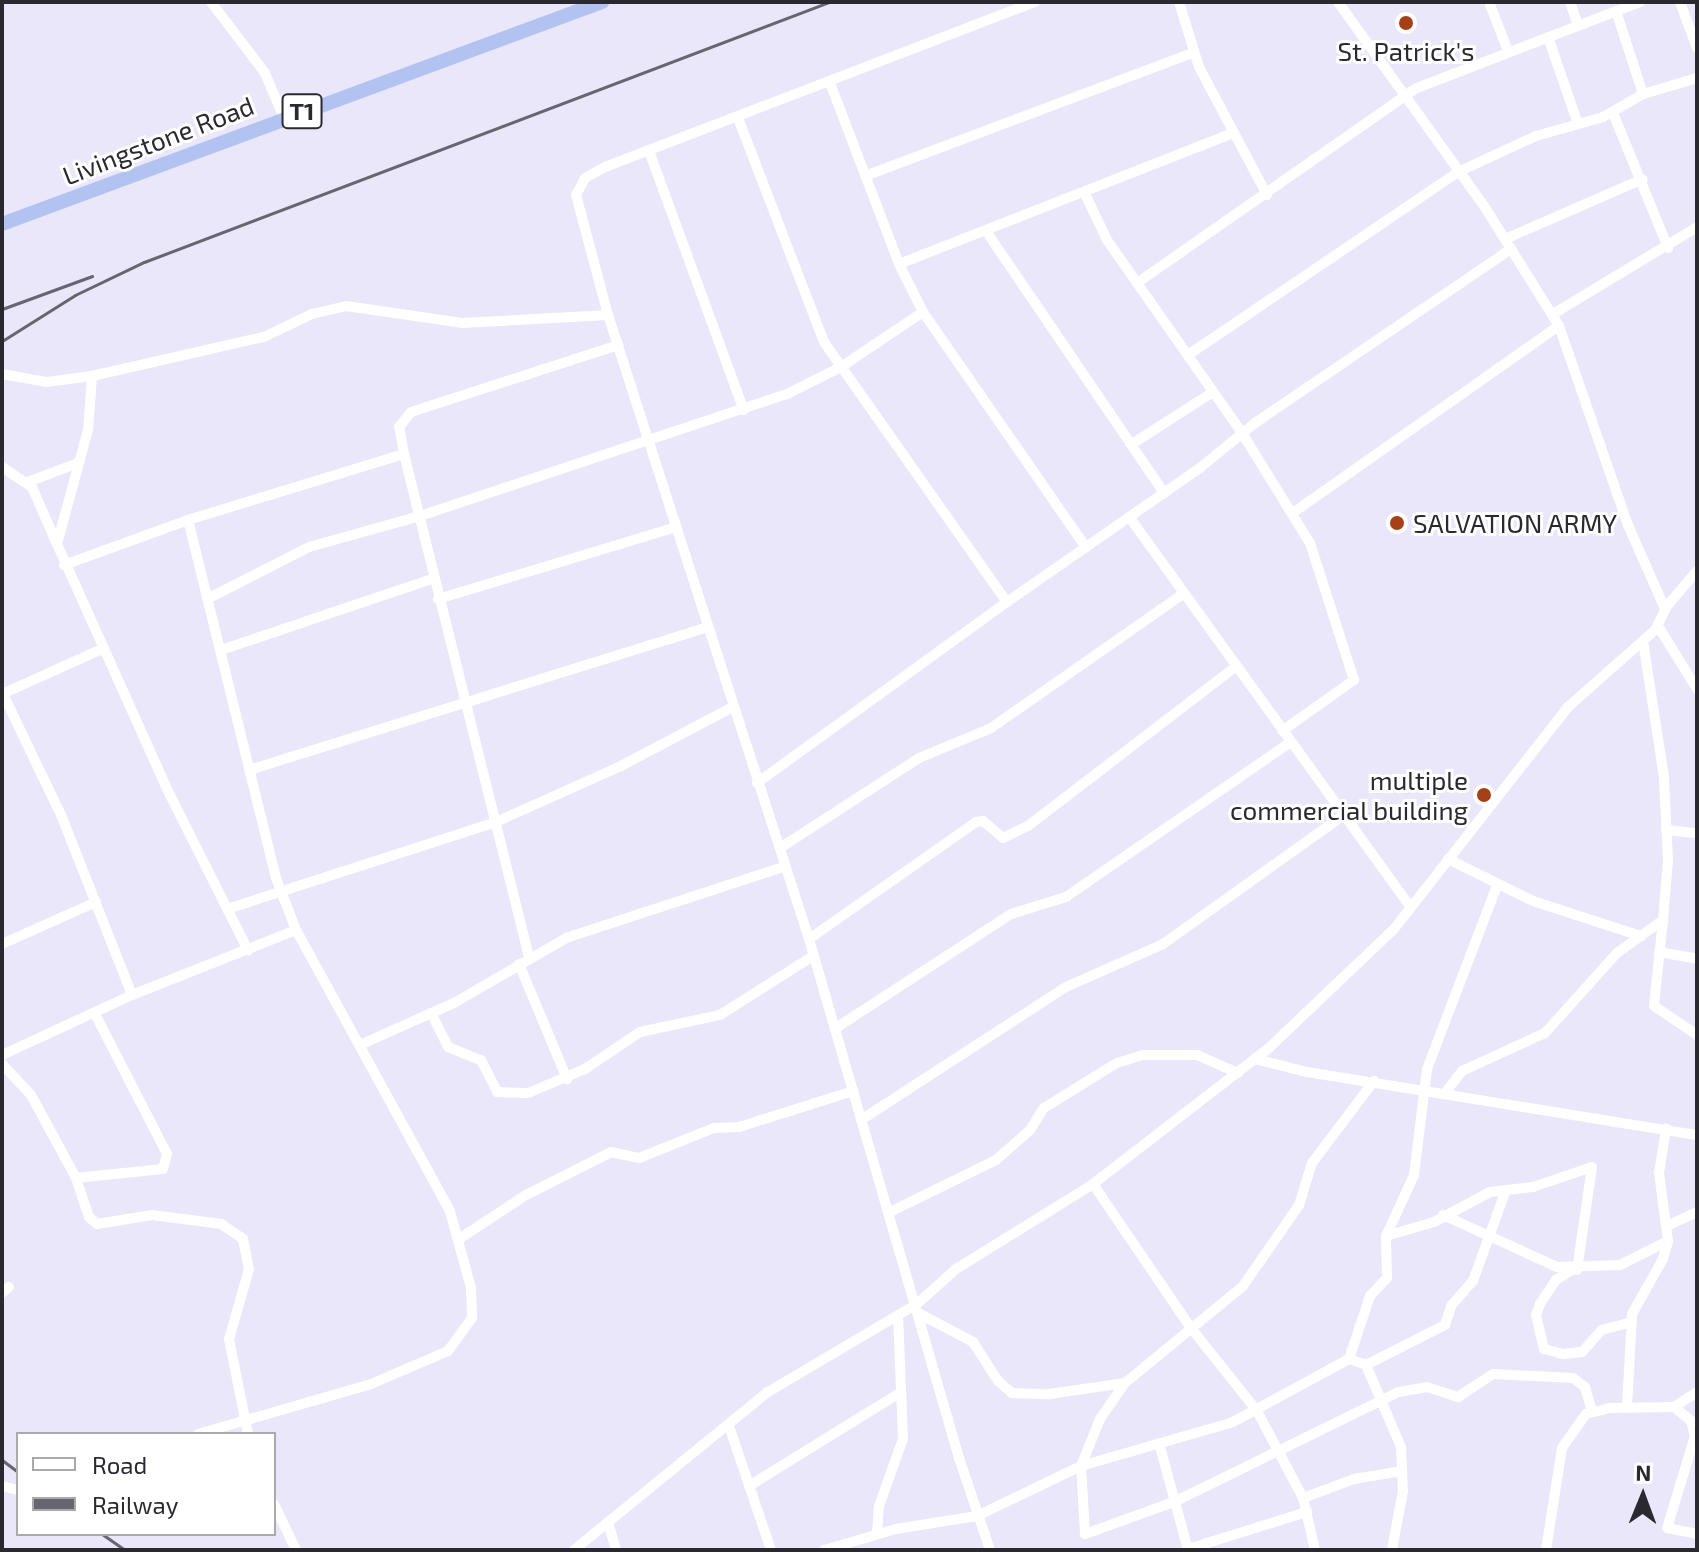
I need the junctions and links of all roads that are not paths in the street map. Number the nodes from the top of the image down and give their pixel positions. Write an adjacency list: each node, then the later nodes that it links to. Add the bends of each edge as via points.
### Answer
1 (211, 2): 21 (street, via 265,73)
2 (602, 2): 21 (highway, Livingstone Road / T1)
3 (1035, 2): 17 (street)
4 (1179, 2): 15 (street)
5 (1338, 2): 19 (street)
6 (1489, 2): 14 (street)
7 (1570, 2): 11 (street)
8 (1640, 2): 10 (street)
9 (1680, 2): 13 (street)
10 (1616, 11): 11 (street); 18 (street)
11 (1578, 25): 12 (street)
12 (1548, 37): 14 (street); 23 (street)
13 (1697, 48)
14 (1508, 51): 19 (street)
15 (1193, 53): 24 (street); 27 (street)
16 (1697, 78): 18 (street)
17 (830, 83): 22 (street); 27 (street)
18 (1643, 94): 20 (street)
19 (1402, 97): 26 (street); 30 (street)
20 (1613, 113): 23 (street); 28 (street)
21 (284, 118): 31 (highway, Livingstone Road / T1)
22 (738, 118): 25 (street); 45 (street, via 815,323)
23 (1578, 124): 26 (street, via 1536,136)
24 (1231, 134): 29 (street); 30 (street)
25 (649, 151): 41 (street, via 593,173 577,189); 49 (street)
26 (1458, 172): 34 (street); 44 (street)
27 (865, 176): 37 (street)
28 (1643, 179): 34 (street); 35 (street)
29 (1085, 194): 33 (street); 38 (street, via 1107,240)
30 (1267, 195): 38 (street)
31 (2, 224)
32 (1697, 227): 35 (street)
33 (986, 231): 37 (street); 52 (street)
34 (1505, 239): 36 (street)
35 (1668, 248): 40 (street)
36 (1511, 249): 40 (street); 50 (street)
37 (899, 264): 39 (street)
38 (1137, 283): 44 (street)
39 (923, 312): 45 (street); 64 (street)
40 (1553, 314): 42 (street)
41 (608, 315): 43 (street); 47 (street, via 462,323 346,306 302,318 264,337)
42 (1559, 326): 58 (street); 72 (street, via 1628,525)
43 (618, 345): 51 (street); 53 (street, via 411,412 399,427)
44 (1188, 355): 48 (street)
45 (841, 367): 49 (street); 71 (street)
46 (2, 374): 47 (street, via 47,382)
47 (92, 376): 54 (street, via 88,430)
48 (1213, 392): 50 (street); 52 (street)
49 (744, 410): 51 (street)
50 (1242, 433): 57 (street); 58 (street)
51 (649, 441): 59 (street); 62 (street)
52 (1132, 444): 57 (street)
53 (404, 454): 59 (street); 61 (street)
54 (78, 463): 56 (street); 63 (street)
55 (2, 467): 56 (street)
56 (28, 482): 63 (street)
57 (1164, 493): 60 (street)
58 (1294, 512): 83 (street, via 1355,672 1349,687)
59 (420, 516): 67 (street); 69 (street, via 298,551)
60 (1130, 518): 64 (street); 68 (street)
61 (188, 520): 65 (street); 69 (street)
62 (676, 527): 70 (street); 74 (street)
63 (57, 544): 65 (street)
64 (1086, 547): 71 (street)
65 (64, 565): 76 (street)
66 (1697, 571): 72 (street)
67 (432, 579): 70 (street); 77 (street)
68 (1182, 595): 78 (street); 91 (street, via 991,728 919,758)
69 (209, 598): 77 (street)
70 (438, 599): 81 (street)
71 (1007, 602): 86 (street)
72 (1665, 609): 73 (street)
73 (1658, 626): 75 (street); 79 (street)
74 (708, 627): 81 (street); 82 (street)
75 (1643, 641): 89 (street, via 1664,777); 92 (street, via 1568,707)
76 (102, 649): 80 (street); 98 (street)
77 (221, 650): 85 (street)
78 (1235, 667): 83 (street); 102 (street, via 1028,826 1003,838 983,821 976,822)
79 (1697, 689)
80 (2, 694): 96 (street)
81 (466, 703): 85 (street); 88 (street)
82 (733, 707): 86 (street); 88 (street, via 621,766)
83 (1282, 731): 84 (street)
84 (1291, 742): 87 (street); 113 (street, via 1066,897 1011,914)
85 (249, 770): 95 (street)
86 (757, 783): 91 (street)
87 (1344, 815): 97 (street); 125 (street, via 1163,944 1066,987)
88 (496, 822): 95 (street); 107 (street)
89 (1666, 830): 90 (street); 99 (street)
90 (1697, 833)
91 (780, 848): 93 (street)
92 (1448, 859): 94 (street); 97 (street)
93 (786, 866): 102 (street); 107 (street, via 566,938)
94 (1497, 886): 101 (street); 122 (street, via 1476,948 1446,1009)
95 (281, 893): 98 (street); 100 (street)
96 (96, 902): 103 (street); 110 (street)
97 (1411, 907): 117 (street, via 1372,953)
98 (227, 909): 104 (street)
99 (1663, 920): 101 (street); 105 (street)
100 (296, 930): 104 (street); 115 (street)
101 (1641, 936): 124 (street, via 1617,953 1545,1033 1462,1071)
102 (809, 939): 106 (street)
103 (2, 944)
104 (248, 950): 110 (street)
105 (1659, 952): 108 (street); 114 (street, via 1654,1006)
106 (813, 956): 113 (street); 120 (street, via 720,1015 640,1032)
107 (529, 957): 109 (street)
108 (1697, 959)
109 (519, 964): 111 (street); 120 (street)
110 (132, 995): 112 (street)
111 (431, 1013): 115 (street); 120 (street, via 448,1047 481,1060 497,1092 528,1093)
112 (96, 1016): 116 (street); 128 (street, via 168,1165)
113 (836, 1028): 123 (street)
114 (1697, 1035)
115 (362, 1044): 137 (street, via 450,1211)
116 (2, 1055)
117 (1255, 1059): 119 (street); 121 (street)
118 (2, 1064): 128 (street, via 31,1095)
119 (1238, 1073): 129 (street); 131 (street, via 1197,1055 1144,1055 1117,1063 1044,1108 1030,1130 996,1160)
120 (567, 1079)
121 (1374, 1081): 122 (street); 143 (street, via 1312,1163 1299,1205 1243,1286)
122 (1421, 1088): 124 (street); 135 (street, via 1414,1175)
123 (853, 1091): 125 (street); 137 (street, via 739,1127 714,1128 639,1158 611,1152)
124 (1445, 1093): 126 (street)
125 (861, 1120): 131 (street)
126 (1666, 1129): 127 (street); 134 (street, via 1659,1173)
127 (1697, 1135)
128 (76, 1178): 154 (street, via 89,1217 97,1224 164,1217 221,1224 243,1239 249,1269 229,1339)
129 (1093, 1184): 140 (street, via 969,1260); 143 (street)
130 (1506, 1190): 133 (street); 136 (street); 139 (street, via 1541,1185 1592,1167)
131 (890, 1212): 140 (street)
132 (1697, 1212): 134 (street)
133 (1443, 1215): 135 (street); 136 (street)
134 (1667, 1226): 138 (street)
135 (1386, 1236): 144 (street, via 1387,1278 1370,1296)
136 (1490, 1237): 139 (street); 145 (street, via 1472,1284 1451,1306 1445,1325)
137 (459, 1239): 154 (street, via 474,1305 467,1327 448,1351 371,1384)
138 (1668, 1241): 139 (street, via 1620,1265); 142 (street)
139 (1575, 1270): 142 (street, via 1556,1280 1540,1304 1536,1315 1544,1349 1582,1352 1602,1330)
140 (918, 1309): 141 (street); 146 (street, via 973,1342 1012,1393 1049,1394); 168 (street)
141 (898, 1315): 147 (street); 155 (street, via 808,1366)
142 (1631, 1322): 150 (street)
143 (1191, 1328): 146 (street); 152 (street)
144 (1349, 1359): 145 (street); 152 (street)
145 (1366, 1365): 149 (street)
146 (1125, 1383): 161 (street, via 1100,1419)
147 (901, 1392): 163 (street); 170 (street, via 903,1439 879,1506)
148 (1697, 1392): 151 (street)
149 (1379, 1398): 153 (street, via 1427,1387 1458,1397 1493,1374 1535,1375 1580,1381); 159 (street); 162 (street, via 1397,1432)
150 (1627, 1407): 151 (street); 153 (street)
151 (1674, 1407): 160 (street, via 1695,1430)
152 (1257, 1411): 158 (street); 159 (street)
153 (1592, 1412): 181 (street, via 1562,1448)
154 (244, 1421): 156 (street); 157 (street)
155 (729, 1426): 163 (street); 169 (street)
156 (205, 1432)
157 (247, 1432)
158 (1159, 1443): 161 (street); 165 (street)
159 (1281, 1453): 164 (street); 165 (street)
160 (1693, 1464): 171 (street, via 1667,1528)
161 (1081, 1466): 165 (street, via 1085,1534); 168 (street)
162 (1402, 1471): 164 (street, via 1354,1479); 180 (street, via 1401,1520)
163 (749, 1486): 176 (street)
164 (1303, 1498): 167 (street)
165 (1174, 1502): 172 (street)
166 (276, 1508): 173 (street)
167 (1307, 1512): 172 (street); 179 (street)
168 (977, 1516): 170 (street); 178 (street)
169 (608, 1522): 174 (street); 175 (street)
170 (877, 1533): 177 (street)
171 (1697, 1534)
172 (1188, 1549)
173 (296, 1550)
174 (574, 1550)
175 (616, 1550)
176 (771, 1550)
177 (824, 1550)
178 (990, 1550)
179 (1315, 1550)
180 (1392, 1550)
181 (1546, 1550)

